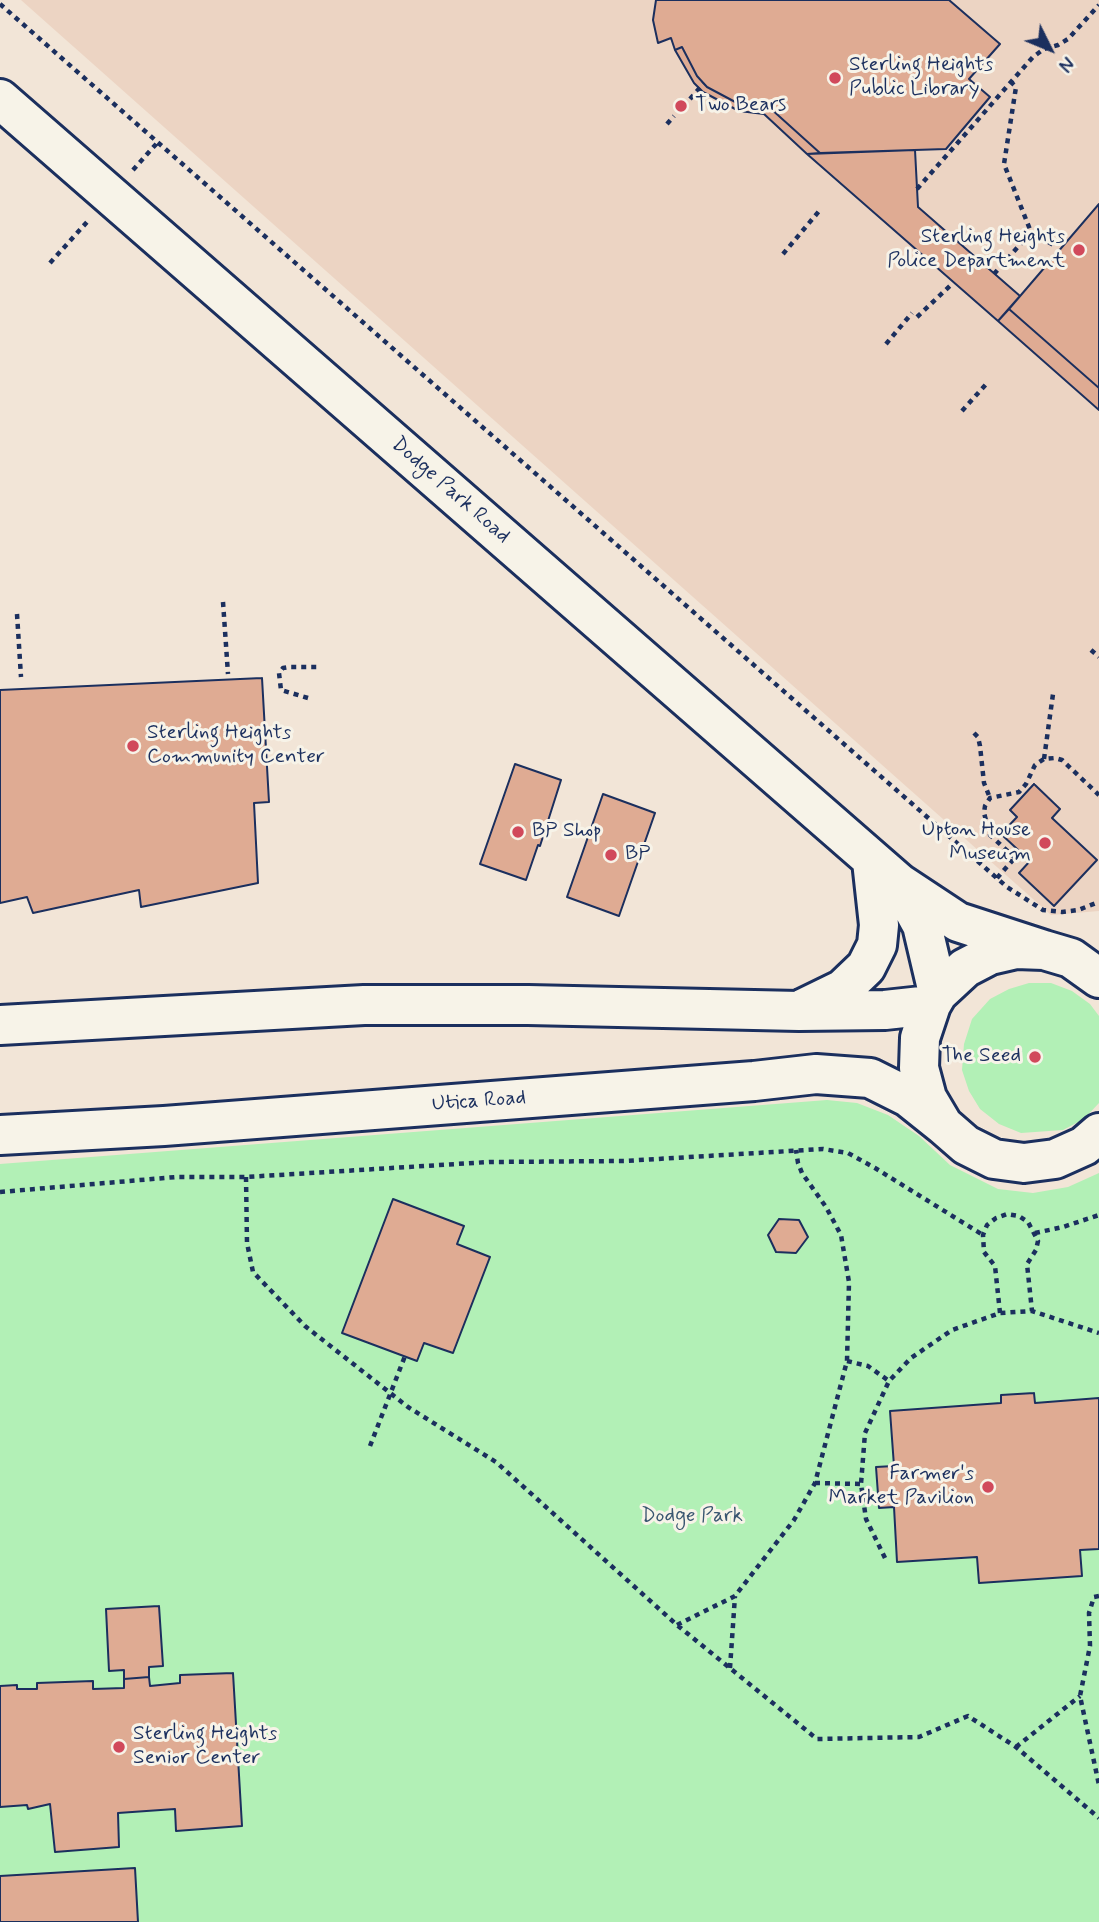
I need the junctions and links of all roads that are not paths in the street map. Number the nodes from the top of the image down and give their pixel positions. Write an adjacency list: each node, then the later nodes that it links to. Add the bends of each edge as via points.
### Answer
1 (0, 99): 2 (street, Dodge Park Road)
2 (885, 872): 3 (street, Dodge Park Road, via 958,922); 5 (street, Dodge Park Road, via 922,925); 6 (street, via 877,945 866,967 843,989)
3 (1044, 950): 4 (street, Dodge Park Road, via 1071,958); 5 (street, via 990,955 965,968)
4 (1099, 978)
5 (934, 999): 6 (street, via 885,1010); 8 (street, via 920,1038 919,1068 927,1098)
6 (799, 1010): 7 (street, via 364,1005)
7 (2, 1025)
8 (943, 1125): 9 (street, Utica Road, via 908,1097 870,1078 817,1074); 10 (street, Utica Road, via 966,1145 994,1159 1024,1163 1055,1159)
9 (0, 1135)
10 (1094, 1140)

